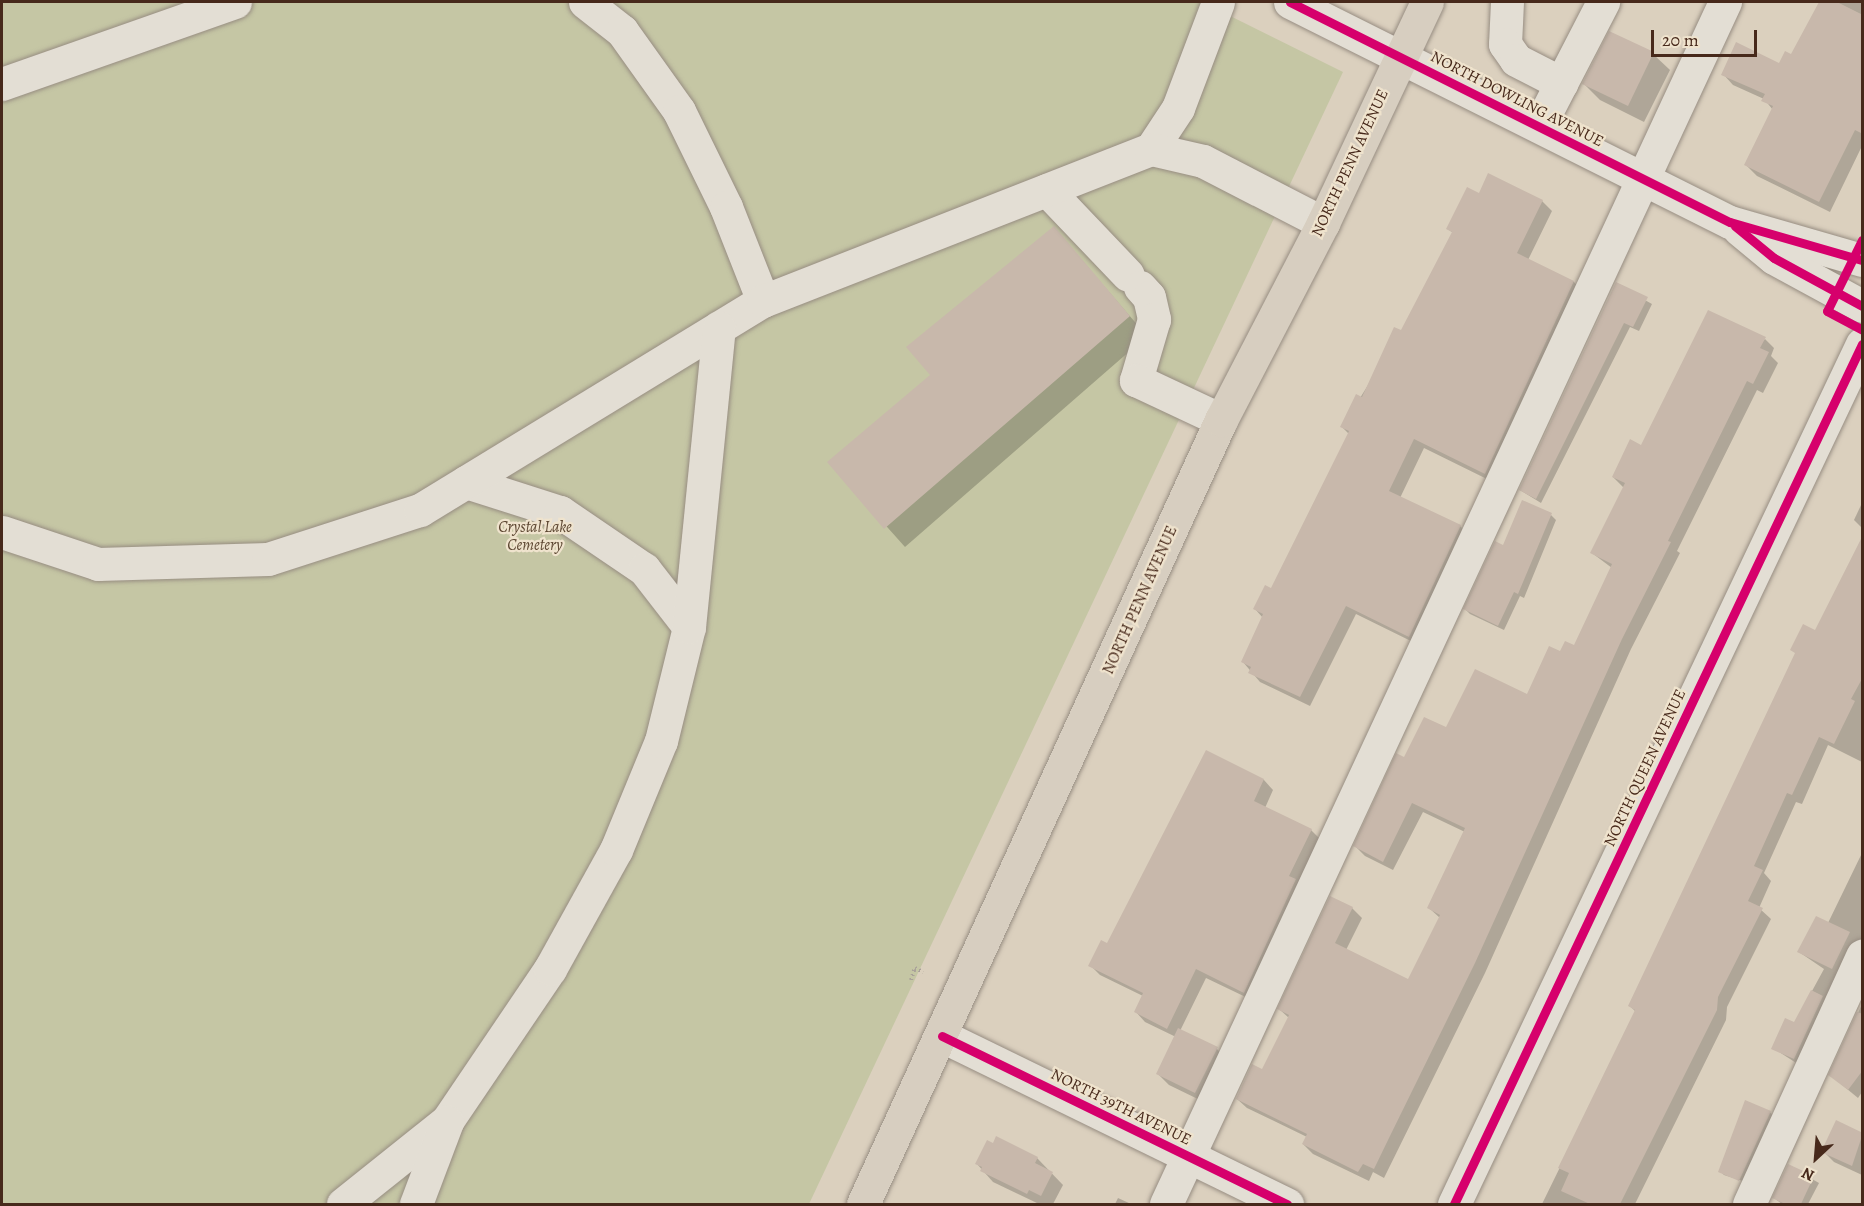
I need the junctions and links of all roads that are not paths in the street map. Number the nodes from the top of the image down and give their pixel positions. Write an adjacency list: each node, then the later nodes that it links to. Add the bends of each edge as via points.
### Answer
1 (235, 2): 11 (street)
2 (585, 2): 19 (street, via 622,31 679,111 726,207)
3 (1218, 2): 13 (street, via 1178,108)
4 (1290, 2): 9 (street, NORTH DOWLING AVENUE)
5 (1428, 2): 9 (main road, NORTH PENN AVENUE)
6 (1507, 2): 10 (street, via 1505,44 1516,60)
7 (1603, 2): 10 (street)
8 (1725, 2): 14 (street)
9 (1400, 56): 12 (street, NORTH DOWLING AVENUE); 17 (main road, NORTH PENN AVENUE)
10 (1561, 83): 12 (street)
11 (2, 84)
12 (1539, 126): 14 (street, NORTH DOWLING AVENUE)
13 (1151, 149): 15 (street); 17 (street, via 1203,161)
14 (1642, 178): 16 (street, NORTH DOWLING AVENUE); 30 (street)
15 (1047, 190): 19 (street); 23 (street, via 1149,297 1154,319 1136,380)
16 (1730, 222): 18 (street, NORTH DOWLING AVENUE); 20 (street, NORTH DOWLING AVENUE, via 1774,258)
17 (1323, 223): 23 (main road, NORTH PENN AVENUE)
18 (1863, 260)
19 (763, 302): 21 (street)
20 (1863, 306)
21 (719, 328): 24 (street); 26 (street)
22 (1863, 344): 36 (street, NORTH QUEEN AVENUE)
23 (1221, 420): 28 (main road, NORTH PENN AVENUE)
24 (466, 482): 25 (street, via 420,510 268,560 98,564); 26 (street, via 560,512 644,569)
25 (2, 532)
26 (689, 627): 29 (street, via 661,741 616,849 550,969)
27 (1863, 956): 37 (street)
28 (942, 1036): 30 (street, NORTH 39TH AVENUE); 33 (main road, NORTH PENN AVENUE)
29 (447, 1121): 31 (street); 32 (street)
30 (1189, 1157): 34 (street); 35 (street, NORTH 39TH AVENUE)
31 (344, 1204)
32 (416, 1204)
33 (863, 1204)
34 (1166, 1204)
35 (1287, 1204)
36 (1454, 1204)
37 (1749, 1204)

